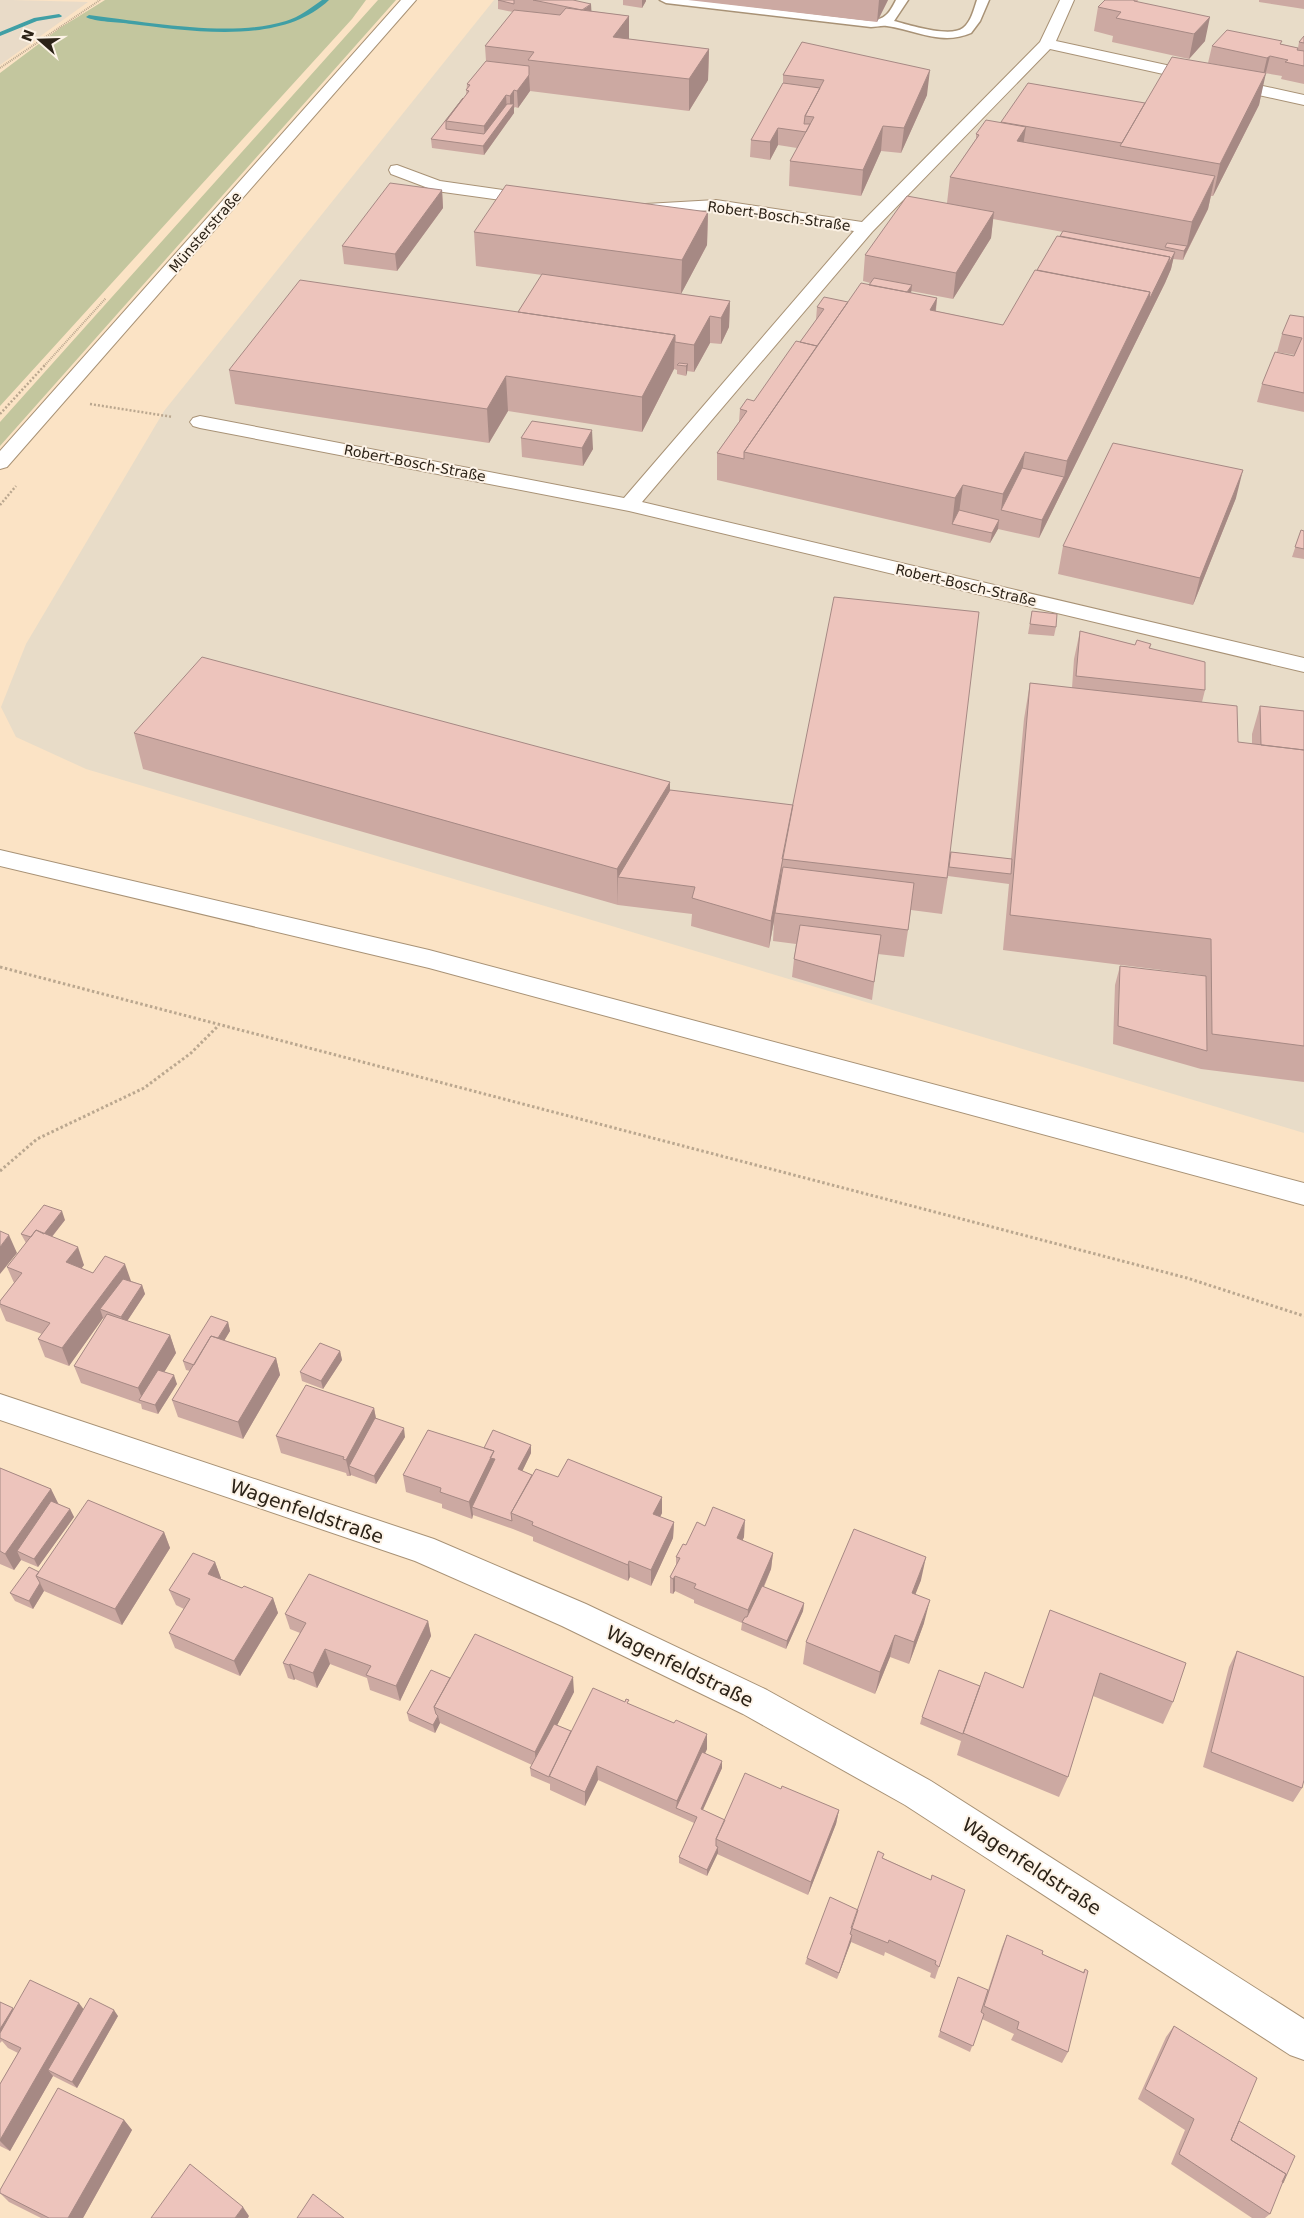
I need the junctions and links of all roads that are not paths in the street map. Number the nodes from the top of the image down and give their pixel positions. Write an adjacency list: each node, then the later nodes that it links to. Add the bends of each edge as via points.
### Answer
1 (409, 0): 14 (street, Münsterstraße)
2 (666, 0): 6 (lane, via 871,24)
3 (902, 0): 6 (lane, via 891,20)
4 (983, 0): 6 (lane, via 973,24 958,35)
5 (1067, 0): 7 (street, Robert-Bosch-Straße)
6 (886, 22)
7 (1047, 44): 8 (street); 12 (street, Robert-Bosch-Straße)
8 (1304, 100)
9 (397, 170): 10 (street, via 436,186)
10 (553, 202)
11 (616, 209): 12 (street, Robert-Bosch-Straße, via 716,205)
12 (866, 228): 15 (street, Robert-Bosch-Straße)
13 (200, 422): 15 (street, Robert-Bosch-Straße)
14 (0, 463)
15 (629, 505): 16 (street, Robert-Bosch-Straße)
16 (1304, 665)
17 (0, 858): 18 (street, via 428,959)
18 (1304, 1194)
19 (0, 1407): 20 (street, Wagenfeldstraße, via 422,1550 574,1615 755,1702 918,1793)
20 (1304, 2041)

